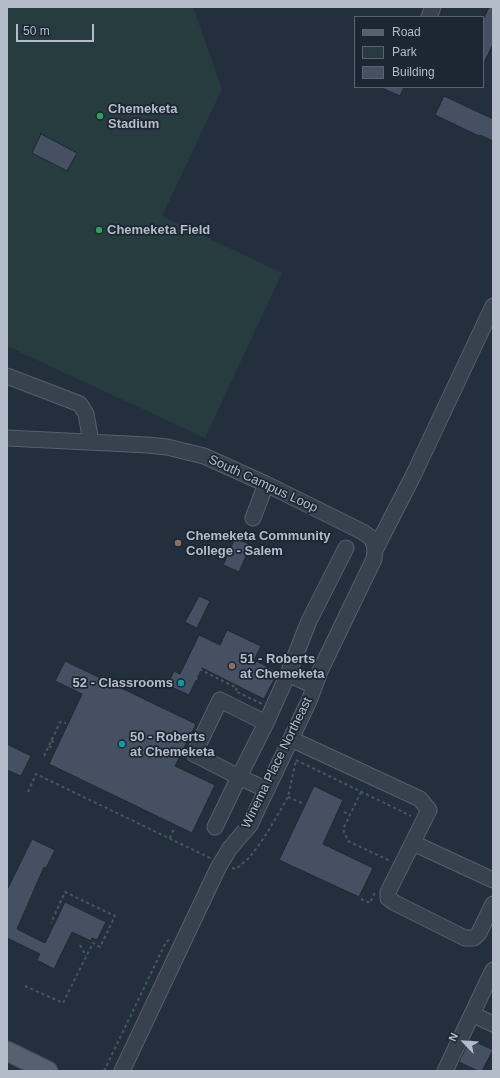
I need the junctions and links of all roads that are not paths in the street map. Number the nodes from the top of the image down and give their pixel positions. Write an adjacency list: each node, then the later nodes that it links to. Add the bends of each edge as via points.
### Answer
1 (493, 306): 8 (street, Winema Place Northeast)
2 (7, 376): 4 (street, via 80,404 86,414)
3 (7, 438): 4 (street, South Campus Loop)
4 (91, 442): 5 (street, South Campus Loop, via 167,447 210,458)
5 (266, 484): 6 (street); 8 (street, South Campus Loop, via 363,532 374,544)
6 (253, 518)
7 (346, 548): 9 (street, via 309,622)
8 (374, 554): 10 (street, Winema Place Northeast)
9 (288, 674): 10 (street); 11 (street, via 264,704)
10 (314, 686): 12 (street, Winema Place Northeast)
11 (266, 723): 13 (street); 13 (street, via 220,700 194,754)
12 (291, 739): 14 (street, Winema Place Northeast); 16 (street, via 420,799 429,810)
13 (239, 776): 14 (street); 15 (street)
14 (267, 790): 24 (street, Winema Place Northeast, via 250,825 230,848 218,868)
15 (216, 827)
16 (413, 843): 17 (street); 18 (street, via 388,892 388,898 465,938 474,938 479,933)
17 (493, 880)
18 (493, 904)
19 (493, 970): 20 (street)
20 (472, 1014): 21 (street); 25 (street)
21 (493, 1024)
22 (7, 1051): 23 (main road)
23 (48, 1071)
24 (122, 1071)
25 (445, 1071)

